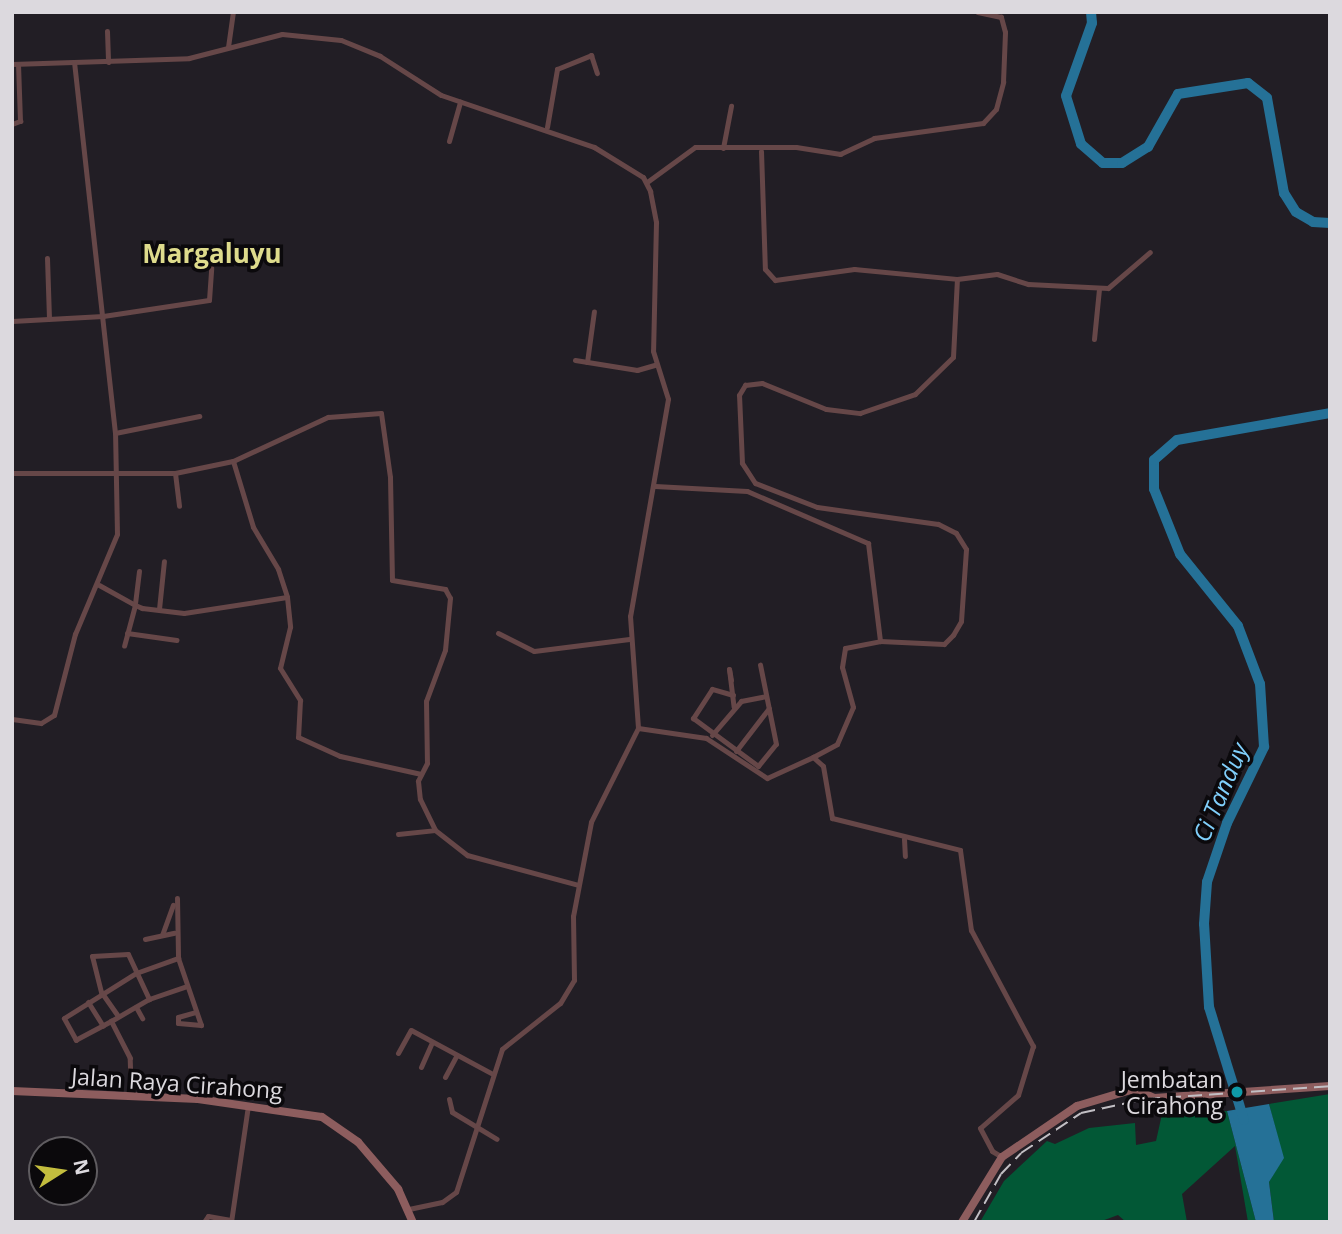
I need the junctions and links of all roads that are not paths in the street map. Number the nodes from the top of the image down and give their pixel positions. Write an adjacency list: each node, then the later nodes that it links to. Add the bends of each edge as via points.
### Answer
1 (233, 12): 4 (street)
2 (978, 12): 15 (street, via 1001,17 1005,32 1003,82 996,109 983,123 874,138 839,154 796,147)
3 (107, 31): 6 (street)
4 (228, 47): 6 (street, via 189,58); 9 (street, via 282,34 341,40)
5 (74, 62): 6 (street); 7 (street); 23 (street)
6 (108, 62)
7 (15, 64): 11 (street, via 20,121)
8 (597, 73): 12 (street, via 591,55 557,69)
9 (460, 102): 12 (street); 13 (street)
10 (731, 106): 14 (street)
11 (12, 124)
12 (547, 127): 16 (street, via 594,147)
13 (449, 141)
14 (723, 148): 15 (street); 16 (street, via 695,147)
15 (761, 151): 20 (street, via 766,275 784,281 854,269)
16 (647, 182): 29 (street, via 656,222)
17 (1150, 252): 21 (street, via 1113,286)
18 (47, 258): 24 (street)
19 (211, 268): 23 (street, via 210,299)
20 (957, 279): 21 (street, via 997,274 1028,284); 36 (street, via 955,349 915,394 860,414 826,409 785,388 745,386 739,399 742,463)
21 (1099, 289): 26 (street)
22 (594, 312): 28 (street)
23 (103, 316): 24 (street); 31 (street)
24 (49, 318): 25 (street)
25 (12, 321)
26 (1094, 340)
27 (575, 360): 28 (street)
28 (587, 362): 29 (street, via 637,370)
29 (655, 365): 37 (street, via 668,399)
30 (200, 416): 31 (street)
31 (115, 433): 34 (street)
32 (233, 461): 35 (street); 43 (street, via 253,527 278,569); 64 (street, via 328,417 381,413 390,477 392,580 445,590 450,598 445,650 426,701 427,763)
33 (12, 473): 34 (street)
34 (117, 473): 35 (street); 42 (street, via 117,534)
35 (175, 473): 39 (street)
36 (755, 483): 38 (street); 50 (street, via 824,508 938,524 963,540 968,571 953,635 944,644)
37 (655, 486): 38 (street); 48 (street)
38 (747, 491): 50 (street, via 868,543)
39 (179, 506)
40 (164, 561): 45 (street)
41 (139, 571): 44 (street)
42 (99, 585): 44 (street); 58 (street, via 68,654 54,715 41,723)
43 (287, 597): 45 (street, via 184,612); 64 (street, via 290,627 281,668 300,700 298,737 340,756)
44 (135, 605): 45 (street); 46 (street)
45 (159, 609)
46 (127, 633): 49 (street); 51 (street)
47 (498, 633): 48 (street, via 534,651)
48 (629, 639): 59 (street, via 639,681)
49 (177, 640)
50 (880, 641): 63 (street, via 843,651 853,707 837,744)
51 (124, 646)
52 (760, 665): 55 (street)
53 (731, 680): 54 (street, via 729,669)
54 (733, 695): 56 (street); 60 (street, via 712,689 692,713 695,722)
55 (766, 696): 56 (street); 57 (street)
56 (734, 707): 60 (street)
57 (769, 708): 62 (street); 62 (street, via 776,740 773,751 757,766)
58 (12, 719)
59 (638, 728): 61 (street); 69 (street, via 596,807)
60 (713, 734): 61 (street); 62 (street)
61 (706, 738): 63 (street, via 767,778)
62 (736, 751)
63 (814, 757): 67 (street, via 823,765 832,818)
64 (421, 774): 65 (street, via 418,791)
65 (435, 830): 66 (street); 69 (street, via 467,855)
66 (398, 834)
67 (904, 839): 68 (street); 98 (street, via 962,852 971,930 1033,1046 1018,1094 980,1128 992,1151)
68 (905, 856)
69 (578, 885): 89 (street, via 570,937 574,980 560,1003 508,1041)
70 (174, 933): 71 (street); 71 (street, via 175,901); 73 (street)
71 (162, 935): 72 (street)
72 (145, 939)
73 (178, 958): 74 (street); 75 (street)
74 (136, 973): 76 (street); 76 (street, via 128,954 92,956); 77 (street)
75 (186, 986): 77 (street); 80 (street)
76 (101, 992): 78 (street); 81 (street)
77 (149, 999): 79 (street)
78 (88, 1002): 84 (street); 84 (street, via 64,1018 71,1032 76,1040)
79 (136, 1007): 81 (street); 82 (street)
80 (195, 1012)
81 (118, 1016): 83 (street)
82 (142, 1018)
83 (111, 1021): 84 (street); 93 (street, via 130,1058)
84 (103, 1026)
85 (432, 1042): 86 (street, via 409,1030); 87 (street); 88 (street)
86 (398, 1053)
87 (456, 1056): 89 (street); 90 (street)
88 (421, 1067)
89 (491, 1073): 96 (street)
90 (445, 1077)
91 (1328, 1086): 98 (street, via 1154,1098 1134,1089 1077,1106)
92 (12, 1091): 93 (street, Jalan Raya Cirahong)
93 (131, 1096): 95 (street, Jalan Raya Cirahong)
94 (449, 1099): 96 (street, via 449,1110)
95 (248, 1105): 99 (street, Jalan Raya Cirahong, via 334,1123 358,1142); 100 (street)
96 (474, 1125): 97 (street); 99 (street, via 456,1192 442,1202)
97 (497, 1139)
98 (1002, 1157): 103 (street)
99 (409, 1209): 102 (street, Jalan Raya Cirahong)
100 (231, 1221): 101 (street, via 208,1216)
101 (204, 1222)
102 (413, 1222)
103 (962, 1222)

